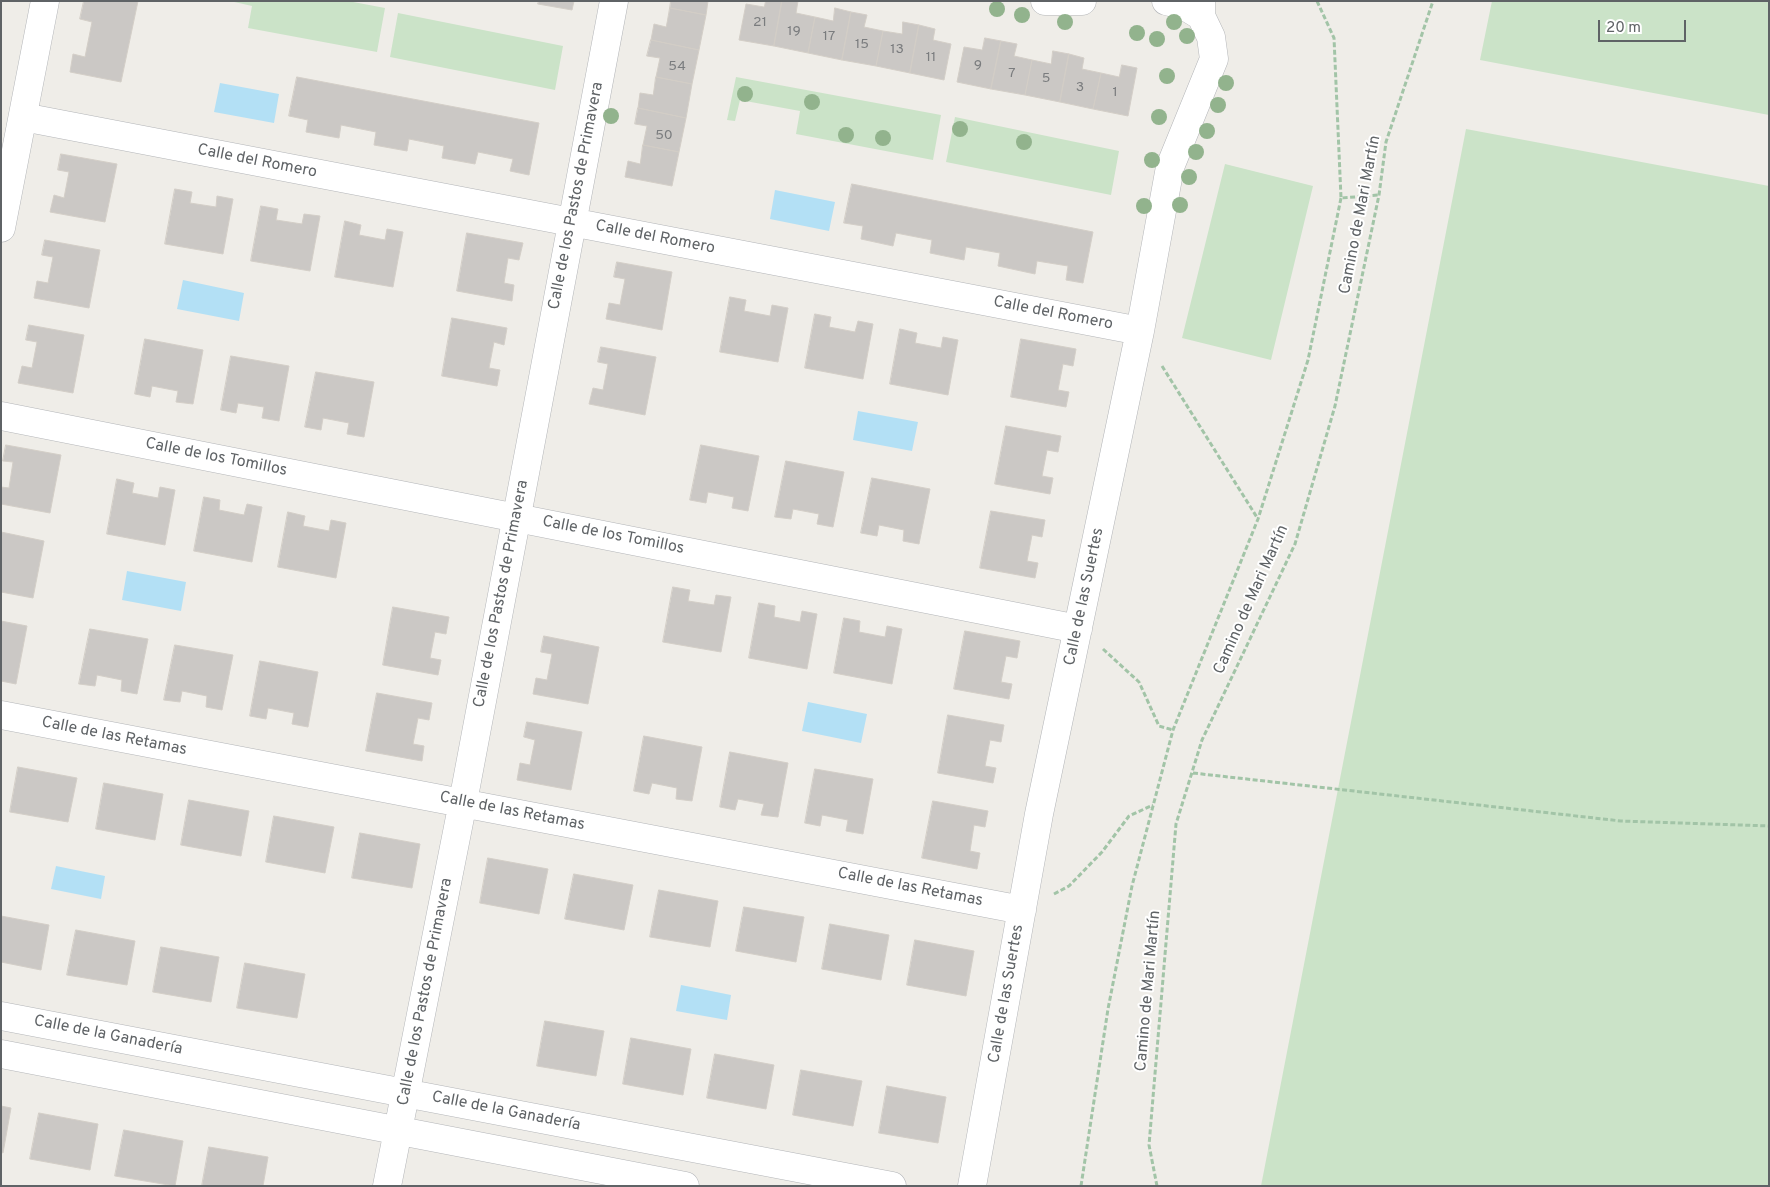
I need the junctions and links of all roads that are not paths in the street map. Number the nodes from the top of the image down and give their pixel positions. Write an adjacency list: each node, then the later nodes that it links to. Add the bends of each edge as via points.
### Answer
1 (45, 1): 7 (street)
2 (614, 1): 8 (street, Calle de los Pastos de Primavera)
3 (1045, 1): 4 (street)
4 (1082, 1)
5 (1166, 1): 6 (street)
6 (1201, 9): 10 (street, Calle de las Suertes, via 1214,59 1170,167)
7 (23, 117): 8 (street, Calle del Romero); 9 (street)
8 (573, 222): 10 (street, Calle del Romero); 12 (street, Calle de los Pastos de Primavera)
9 (1, 228)
10 (1140, 331): 13 (street, Calle de las Suertes)
11 (1, 416): 12 (street, Calle de los Tomillos)
12 (516, 517): 13 (street, Calle de los Tomillos); 15 (street, Calle de los Pastos de Primavera)
13 (1078, 629): 16 (street, Calle de las Suertes)
14 (1, 715): 15 (street, Calle de las Retamas)
15 (463, 802): 16 (street, Calle de las Retamas); 19 (street, Calle de los Pastos de Primavera)
16 (1022, 910): 24 (street, Calle de las Suertes)
17 (1, 1016): 19 (street, Calle de la Ganadería)
18 (1, 1054): 20 (street)
19 (405, 1093): 20 (street, Calle de los Pastos de Primavera); 23 (street, Calle de la Ganadería)
20 (398, 1129): 21 (street, Calle de los Pastos de Primavera); 22 (street)
21 (387, 1186)
22 (685, 1186)
23 (892, 1186)
24 (972, 1186)

